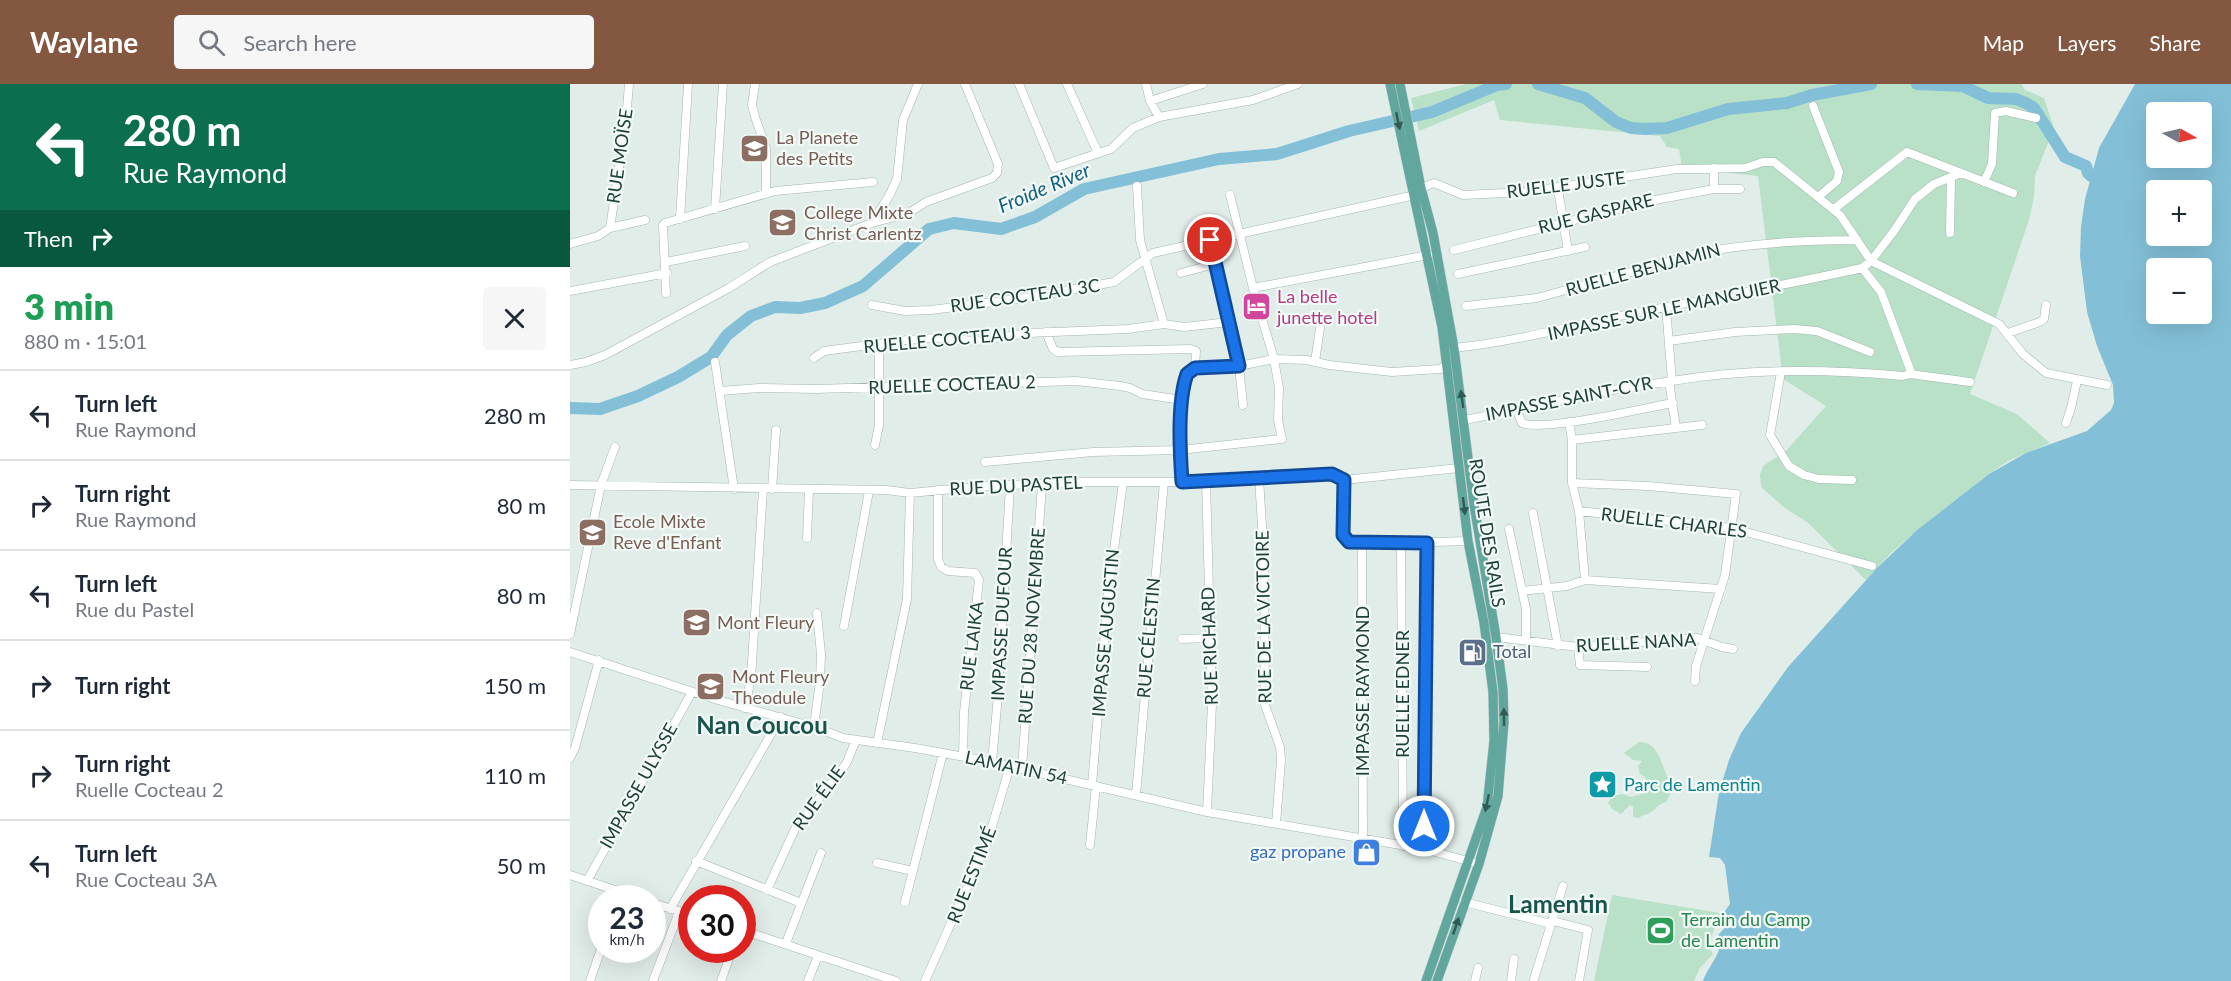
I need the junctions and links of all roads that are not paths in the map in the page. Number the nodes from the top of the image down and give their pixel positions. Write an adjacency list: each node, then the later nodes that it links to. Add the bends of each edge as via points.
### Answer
1 (629, 84): 40 (street, RUE MOÏSE)
2 (688, 84): 36 (street)
3 (723, 84): 34 (street)
4 (755, 84): 30 (street, via 752,105 766,148)
5 (918, 84): 39 (street, via 903,120 897,179)
6 (965, 84): 39 (street, via 998,164 997,172 992,178 926,202 909,213)
7 (1019, 84): 18 (street, via 1054,168)
8 (1066, 84): 18 (street)
9 (1146, 84): 14 (street)
10 (1203, 84): 14 (street)
11 (1298, 84): 16 (street, via 1253,100)
12 (1390, 84): 19 (main road, ROUTE DES RAILS, one-way to 19)
13 (1400, 84): 19 (main road, ROUTE DES RAILS)
14 (1150, 101): 16 (street)
15 (1812, 106): 33 (street, via 1839,172 1837,181)
16 (1159, 117): 18 (street, via 1133,128 1111,149)
17 (2036, 118): 24 (street, via 2006,111 1995,113 1992,164)
18 (1098, 153)
19 (1411, 156): 29 (main road, ROUTE DES RAILS)
20 (1714, 168): 26 (street, RUELLE JUSTE, via 1677,169); 27 (street); 33 (street, RUELLE JUSTE, via 1745,168 1774,162)
21 (1961, 173): 22 (street, IMPASSE SUR LE MANGUIER); 24 (street); 35 (street, via 1907,152)
22 (1951, 177): 42 (street); 52 (street, IMPASSE SUR LE MANGUIER, via 1915,199)
23 (873, 182): 30 (street)
24 (1984, 182): 31 (street)
25 (1137, 186): 51 (street)
26 (1558, 189): 29 (street, RUELLE JUSTE, via 1474,195 1458,194 1434,183); 38 (street)
27 (1714, 189): 28 (street, RUE GASPARE); 38 (street, RUE GASPARE)
28 (1740, 189)
29 (1418, 191): 41 (street, RUE COCTEAU 3C); 50 (main road, ROUTE DES RAILS); 73 (main road, ROUTE DES RAILS, via 1433,233)
30 (766, 193): 34 (street)
31 (2013, 193)
32 (1230, 195): 41 (street)
33 (1818, 197): 35 (street, RUELLE JUSTE)
34 (715, 209): 36 (street)
35 (1834, 209): 44 (street, RUELLE JUSTE)
36 (680, 219): 53 (street, via 664,224)
37 (645, 220): 40 (street)
38 (1563, 222): 48 (street, RUE GASPARE); 49 (street)
39 (872, 224): 79 (street, via 770,262 605,355)
40 (610, 228): 45 (street)
41 (1240, 233): 43 (street, RUE COCTEAU 3C); 59 (street)
42 (1950, 233)
43 (1210, 240): 51 (street, RUE COCTEAU 3C); 54 (street)
44 (1857, 240): 52 (street, RUELLE JUSTE); 64 (street, RUELLE BENJAMIN, via 1799,240 1703,252 1537,298)
45 (570, 244)
46 (745, 246): 53 (street)
47 (1585, 247): 49 (street)
48 (1454, 250)
49 (1568, 251): 58 (street)
50 (1428, 255): 59 (street); 80 (main road, ROUTE DES RAILS)
51 (1145, 258): 63 (street, RUE COCTEAU 3C, via 1114,282 1036,296 931,310); 67 (street)
52 (1871, 261): 55 (street, IMPASSE SUR LE MANGUIER); 70 (street, via 1999,324)
53 (666, 262): 56 (street)
54 (1215, 264): 57 (street); 66 (street)
55 (1862, 268): 65 (street, IMPASSE SUR LE MANGUIER); 84 (street, via 1881,292)
56 (667, 273): 60 (street); 61 (street)
57 (1181, 273)
58 (1458, 274)
59 (1253, 288): 76 (street)
60 (570, 291)
61 (666, 292)
62 (2046, 305): 70 (street, via 2040,322)
63 (872, 306)
64 (1466, 306)
65 (1666, 307): 71 (street, IMPASSE SAINT-CYR); 73 (street, IMPASSE SUR LE MANGUIER, via 1530,337)
66 (1229, 322): 67 (street, RUELLE COCTEAU 3, via 1184,327); 81 (street)
67 (1164, 324): 69 (street, RUELLE COCTEAU 3)
68 (1320, 328): 78 (street)
69 (1046, 332): 72 (street, RUELLE COCTEAU 3, via 977,341 906,339); 82 (street, RUELLE COCTEAU 3, via 1058,352 1190,349 1196,351)
70 (2008, 333): 86 (street, via 2023,354 2046,373)
71 (1668, 341): 74 (street, via 1794,329 1817,331); 85 (street, IMPASSE SAINT-CYR)
72 (879, 345): 75 (street, RUELLE COCTEAU 3, via 824,351); 89 (street)
73 (1454, 348): 95 (main road, ROUTE DES RAILS, one-way to 73)
74 (1870, 352)
75 (814, 358)
76 (1274, 359): 78 (street); 81 (street); 104 (street, via 1282,439)
77 (715, 362): 90 (street)
78 (1315, 362): 80 (street, via 1392,372 1440,369)
79 (570, 365)
80 (1447, 365): 106 (main road, ROUTE DES RAILS)
81 (1239, 366): 82 (street); 93 (street)
82 (1195, 368): 91 (street, via 1186,377)
83 (1781, 372): 84 (street); 85 (street, via 1714,374); 110 (street, via 1770,435 1789,466 1819,479)
84 (1910, 374): 87 (street)
85 (1670, 381): 92 (street); 94 (street, IMPASSE SAINT-CYR)
86 (2077, 381): 88 (street); 97 (street)
87 (1970, 382)
88 (2107, 386)
89 (879, 387): 90 (street, RUELLE COCTEAU 2); 91 (street, RUELLE COCTEAU 2, via 1076,381); 102 (street)
90 (720, 392): 119 (street)
91 (1182, 400): 104 (street)
92 (1673, 403): 96 (street); 99 (street)
93 (1243, 405)
94 (1516, 409): 95 (street, IMPASSE SAINT-CYR); 96 (street, via 1526,424)
95 (1465, 420): 143 (main road, ROUTE DES RAILS, via 1474,505)
96 (1569, 422): 101 (street)
97 (2066, 423)
98 (1702, 425): 99 (street)
99 (1676, 428): 101 (street)
100 (776, 430): 121 (street)
101 (1572, 440): 114 (street)
102 (875, 445)
103 (615, 447): 116 (street)
104 (1180, 450): 105 (street, via 1093,452); 113 (street)
105 (986, 462)
106 (1459, 468): 109 (street, RUE DU PASTEL); 131 (main road, ROUTE DES RAILS, one-way to 131)
107 (1259, 478): 108 (street, RUE DU PASTEL); 109 (street, RUE DU PASTEL, via 1328,473); 170 (street, RUE DE LA VICTOIRE, via 1265,705 1281,760)
108 (1206, 480): 113 (street, RUE DU PASTEL); 144 (street, RUE RICHARD)
109 (1344, 480): 134 (street, via 1343,535 1349,542)
110 (1852, 480)
111 (1124, 482): 112 (street, RUE DU PASTEL); 118 (street, RUE DU PASTEL); 167 (street, IMPASSE AUGUSTIN, via 1107,595)
112 (1164, 482): 113 (street, RUE DU PASTEL); 168 (street, RUE CÉLESTIN)
113 (1182, 482)
114 (1572, 483): 126 (street); 128 (street, via 1736,495)
115 (570, 485): 116 (street, RUE DU PASTEL)
116 (601, 485): 119 (street, RUE DU PASTEL); 142 (street)
117 (1010, 485): 118 (street, RUE DU PASTEL); 123 (street, RUE DU PASTEL); 164 (street, IMPASSE DUFOUR)
118 (1042, 485): 166 (street, RUE DU 28 NOVEMBRE)
119 (734, 489): 120 (street, RUE DU PASTEL)
120 (763, 489): 121 (street, RUE DU PASTEL); 156 (street, via 751,678)
121 (772, 489): 122 (street, RUE DU PASTEL)
122 (809, 490): 124 (street, RUE DU PASTEL); 130 (street)
123 (938, 490): 125 (street, RUE DU PASTEL); 162 (street, RUE LAIKA, via 941,567 975,573 979,580 964,711)
124 (869, 491): 125 (street, RUE DU PASTEL); 141 (street)
125 (910, 493): 160 (street, via 907,599)
126 (1579, 511): 128 (street, RUELLE CHARLES); 136 (street)
127 (1533, 513): 137 (street)
128 (1731, 528): 135 (street, RUELLE CHARLES); 138 (street)
129 (1509, 529): 139 (street)
130 (807, 538)
131 (1468, 541): 133 (street); 177 (main road, ROUTE DES RAILS, one-way to 177, via 1489,656 1494,741 1487,807)
132 (1401, 543): 133 (street); 134 (street); 173 (street, RUELLE EDNER)
133 (1427, 543): 174 (street)
134 (1362, 544): 171 (street, IMPASSE RAYMOND)
135 (1872, 566)
136 (1585, 580): 137 (street); 138 (street)
137 (1547, 588): 139 (street); 148 (street)
138 (1721, 589): 147 (street)
139 (1522, 591): 146 (street)
140 (817, 613): 158 (street, via 821,654)
141 (844, 626)
142 (570, 634)
143 (1496, 637): 146 (street, RUELLE NANA); 179 (main road, ROUTE DES RAILS, one-way to 143, via 1498,796 1502,758 1503,690)
144 (1209, 638): 145 (street); 169 (street, RUE RICHARD, via 1212,704)
145 (1182, 639)
146 (1526, 639): 148 (street, RUELLE NANA)
147 (1705, 640): 149 (street, RUELLE NANA); 150 (street, RUELLE NANA); 154 (street)
148 (1558, 646): 149 (street, RUELLE NANA)
149 (1578, 647): 153 (street, via 1580,665)
150 (1733, 649)
151 (570, 652): 152 (street, LAMATIN 54)
152 (600, 660): 155 (street, LAMATIN 54); 163 (street)
153 (1647, 667)
154 (1695, 681)
155 (692, 692): 156 (street, LAMATIN 54); 182 (street, IMPASSE ULYSSE)
156 (745, 708): 157 (street, LAMATIN 54)
157 (781, 717): 158 (street, LAMATIN 54); 176 (street)
158 (814, 727): 159 (street, LAMATIN 54)
159 (856, 740): 160 (street, LAMATIN 54); 185 (street, RUE ÉLIE, via 846,764 795,829)
160 (877, 743): 161 (street, LAMATIN 54)
161 (943, 753): 162 (street, LAMATIN 54); 180 (street)
162 (963, 756): 164 (street, LAMATIN 54)
163 (570, 758)
164 (992, 762): 165 (street, LAMATIN 54)
165 (1010, 766): 166 (street, LAMATIN 54); 207 (street, RUE ESTIMÉ, via 987,843)
166 (1022, 768): 167 (street, LAMATIN 54)
167 (1094, 785): 168 (street, LAMATIN 54); 172 (street, IMPASSE AUGUSTIN)
168 (1136, 795): 169 (street, LAMATIN 54)
169 (1207, 812): 170 (street, LAMATIN 54)
170 (1276, 824): 171 (street, LAMATIN 54)
171 (1363, 839): 173 (street, LAMATIN 54)
172 (1090, 845)
173 (1403, 846): 174 (street, LAMATIN 54)
174 (1424, 849): 177 (street, LAMATIN 54)
175 (821, 852): 188 (street)
176 (696, 861): 185 (street); 190 (street)
177 (1469, 861): 179 (street, LAMATIN 54); 208 (main road, ROUTE DES RAILS)
178 (877, 863): 180 (street)
179 (1479, 864): 187 (main road, ROUTE DES RAILS)
180 (913, 872): 186 (street)
181 (570, 875): 182 (street)
182 (587, 880): 183 (street)
183 (598, 885)
184 (1563, 886): 193 (street)
185 (767, 890): 188 (street)
186 (905, 902)
187 (1464, 902): 193 (street); 209 (main road, ROUTE DES RAILS, one-way to 187)
188 (801, 903): 195 (street)
189 (666, 908): 190 (street)
190 (670, 909): 191 (street)
191 (678, 912)
192 (678, 915): 204 (street)
193 (1552, 923): 201 (street); 212 (street, via 1588,930)
194 (756, 934): 195 (street)
195 (786, 943): 196 (street)
196 (818, 956): 202 (street); 206 (street)
197 (1514, 959): 211 (street)
198 (596, 963): 203 (street)
199 (727, 963): 205 (street)
200 (1478, 968): 210 (street)
201 (1534, 979)
202 (890, 980)
203 (590, 981)
204 (653, 981)
205 (721, 981)
206 (808, 981)
207 (925, 981)
208 (1425, 981)
209 (1437, 981)
210 (1475, 981)
211 (1511, 981)
212 (1579, 981)

